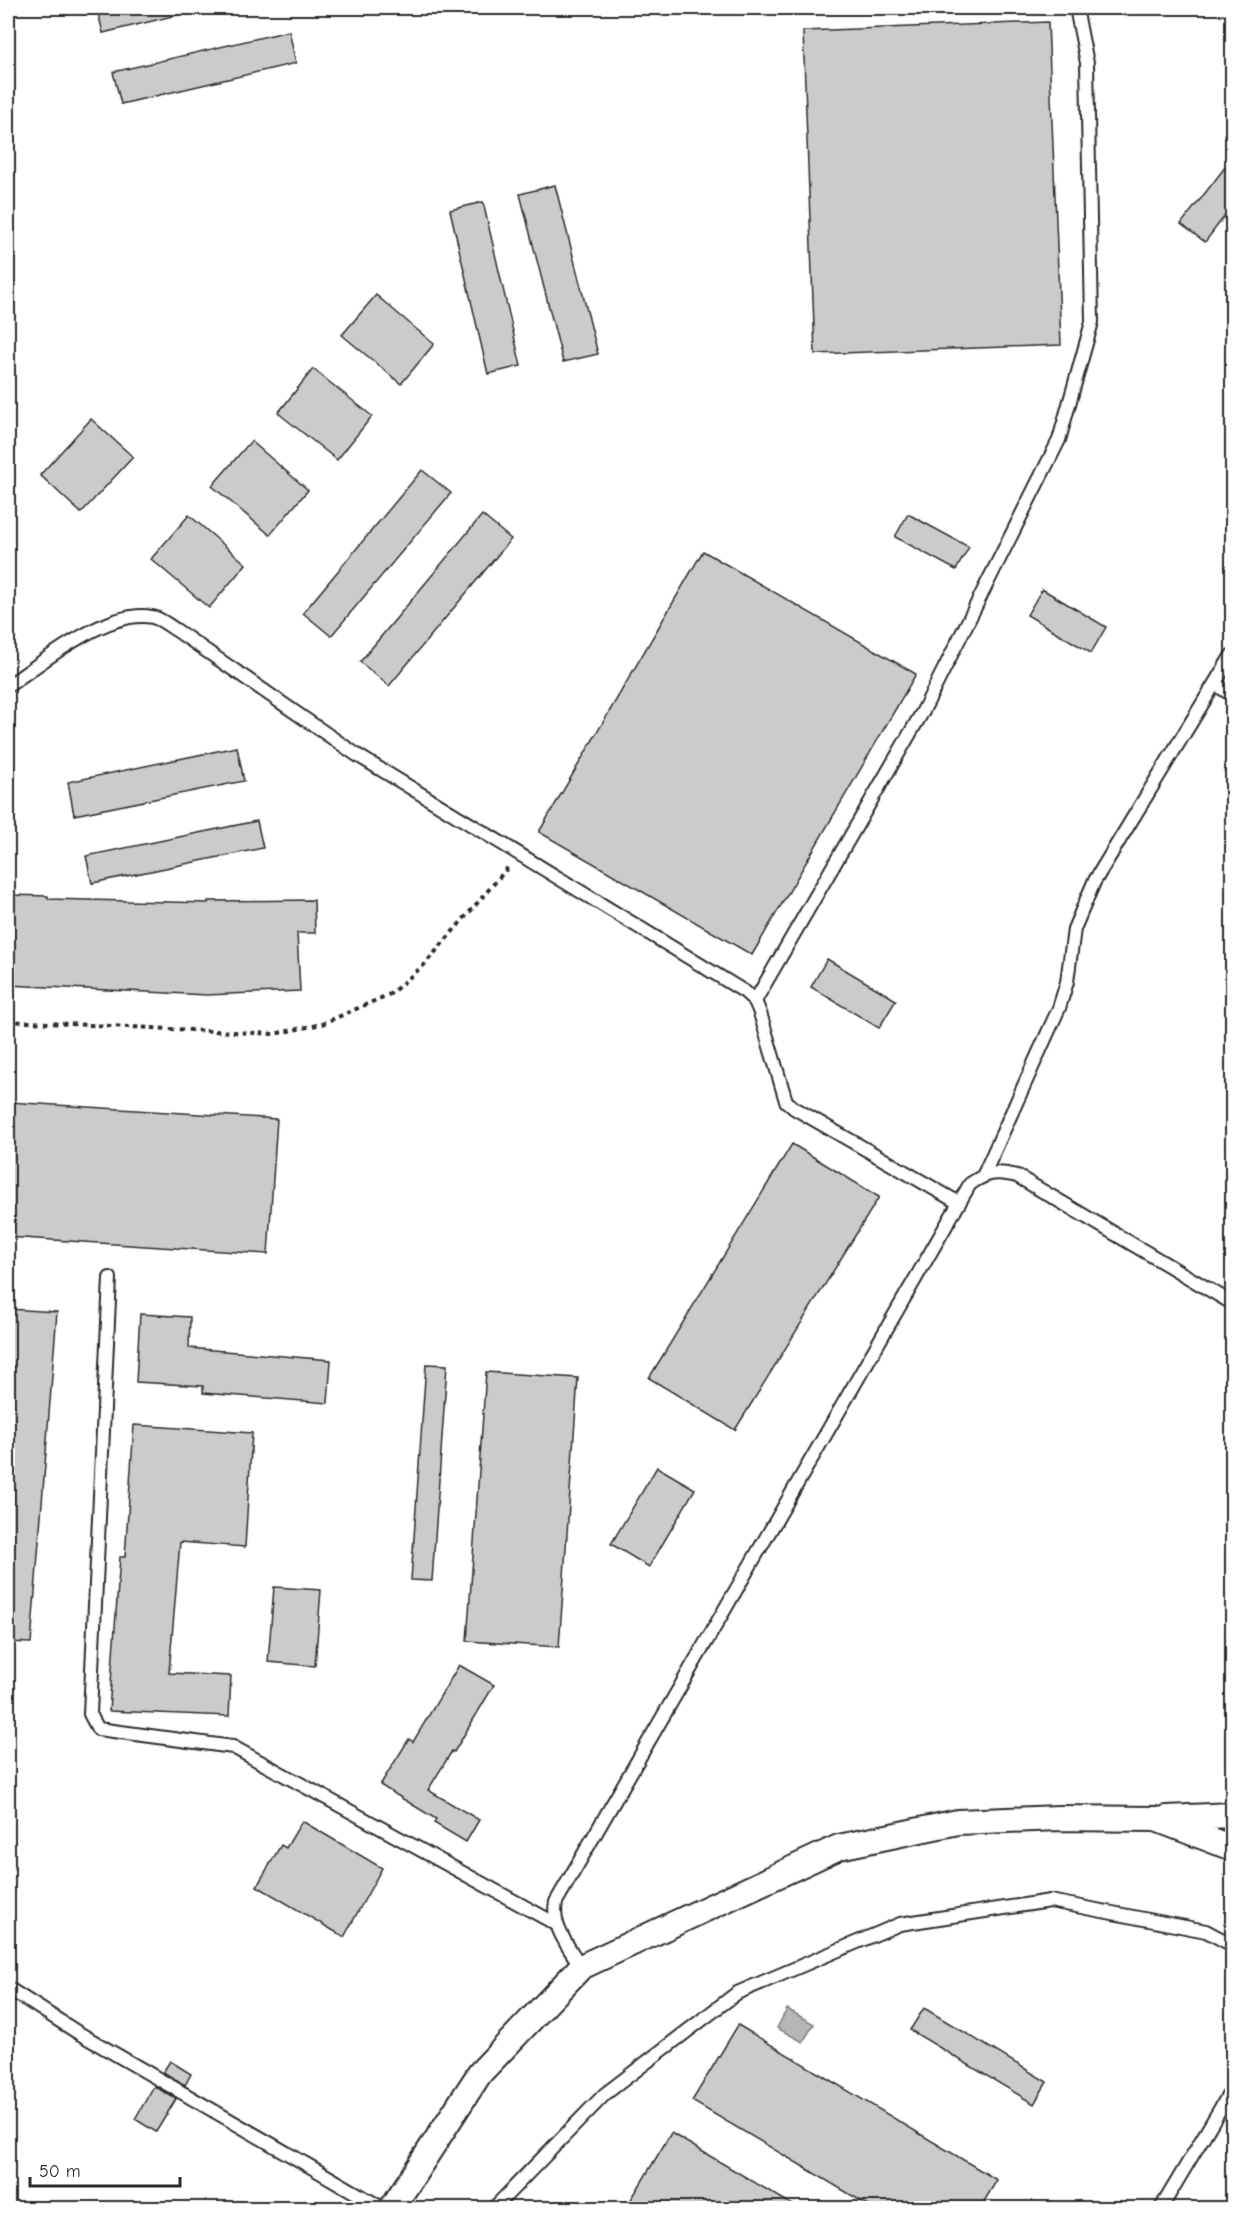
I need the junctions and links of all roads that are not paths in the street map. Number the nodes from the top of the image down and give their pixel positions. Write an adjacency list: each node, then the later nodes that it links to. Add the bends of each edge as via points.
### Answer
1 (1076, 8): 6 (lane, via 1086,63 1092,322 1059,440 923,711)
2 (1233, 655): 3 (lane)
3 (1215, 684): 5 (lane); 7 (lane, via 1094,882 1074,930 1059,1008)
4 (8, 686): 6 (lane, via 53,653 111,621 134,615 154,617 357,755)
5 (1233, 694)
6 (755, 1000): 8 (lane, via 786,1101)
7 (984, 1174): 8 (lane, via 970,1184); 10 (lane, via 1001,1172 1017,1176)
8 (959, 1203): 14 (lane, via 556,1902)
9 (110, 1278): 14 (lane, via 90,1714 98,1729 233,1747)
10 (1233, 1303)
11 (1233, 1815): 12 (street)
12 (1156, 1819): 13 (street); 16 (street, via 958,1822 839,1847)
13 (1233, 1848)
14 (556, 1924): 16 (lane)
15 (1233, 1945): 21 (lane, via 1206,1931 1050,1901 900,1924 737,1992 605,2094)
16 (581, 1967): 20 (street, via 480,2073)
17 (8, 1988): 19 (lane)
18 (1233, 2089): 22 (lane)
19 (382, 2208)
20 (392, 2208)
21 (494, 2208)
22 (1161, 2208)

